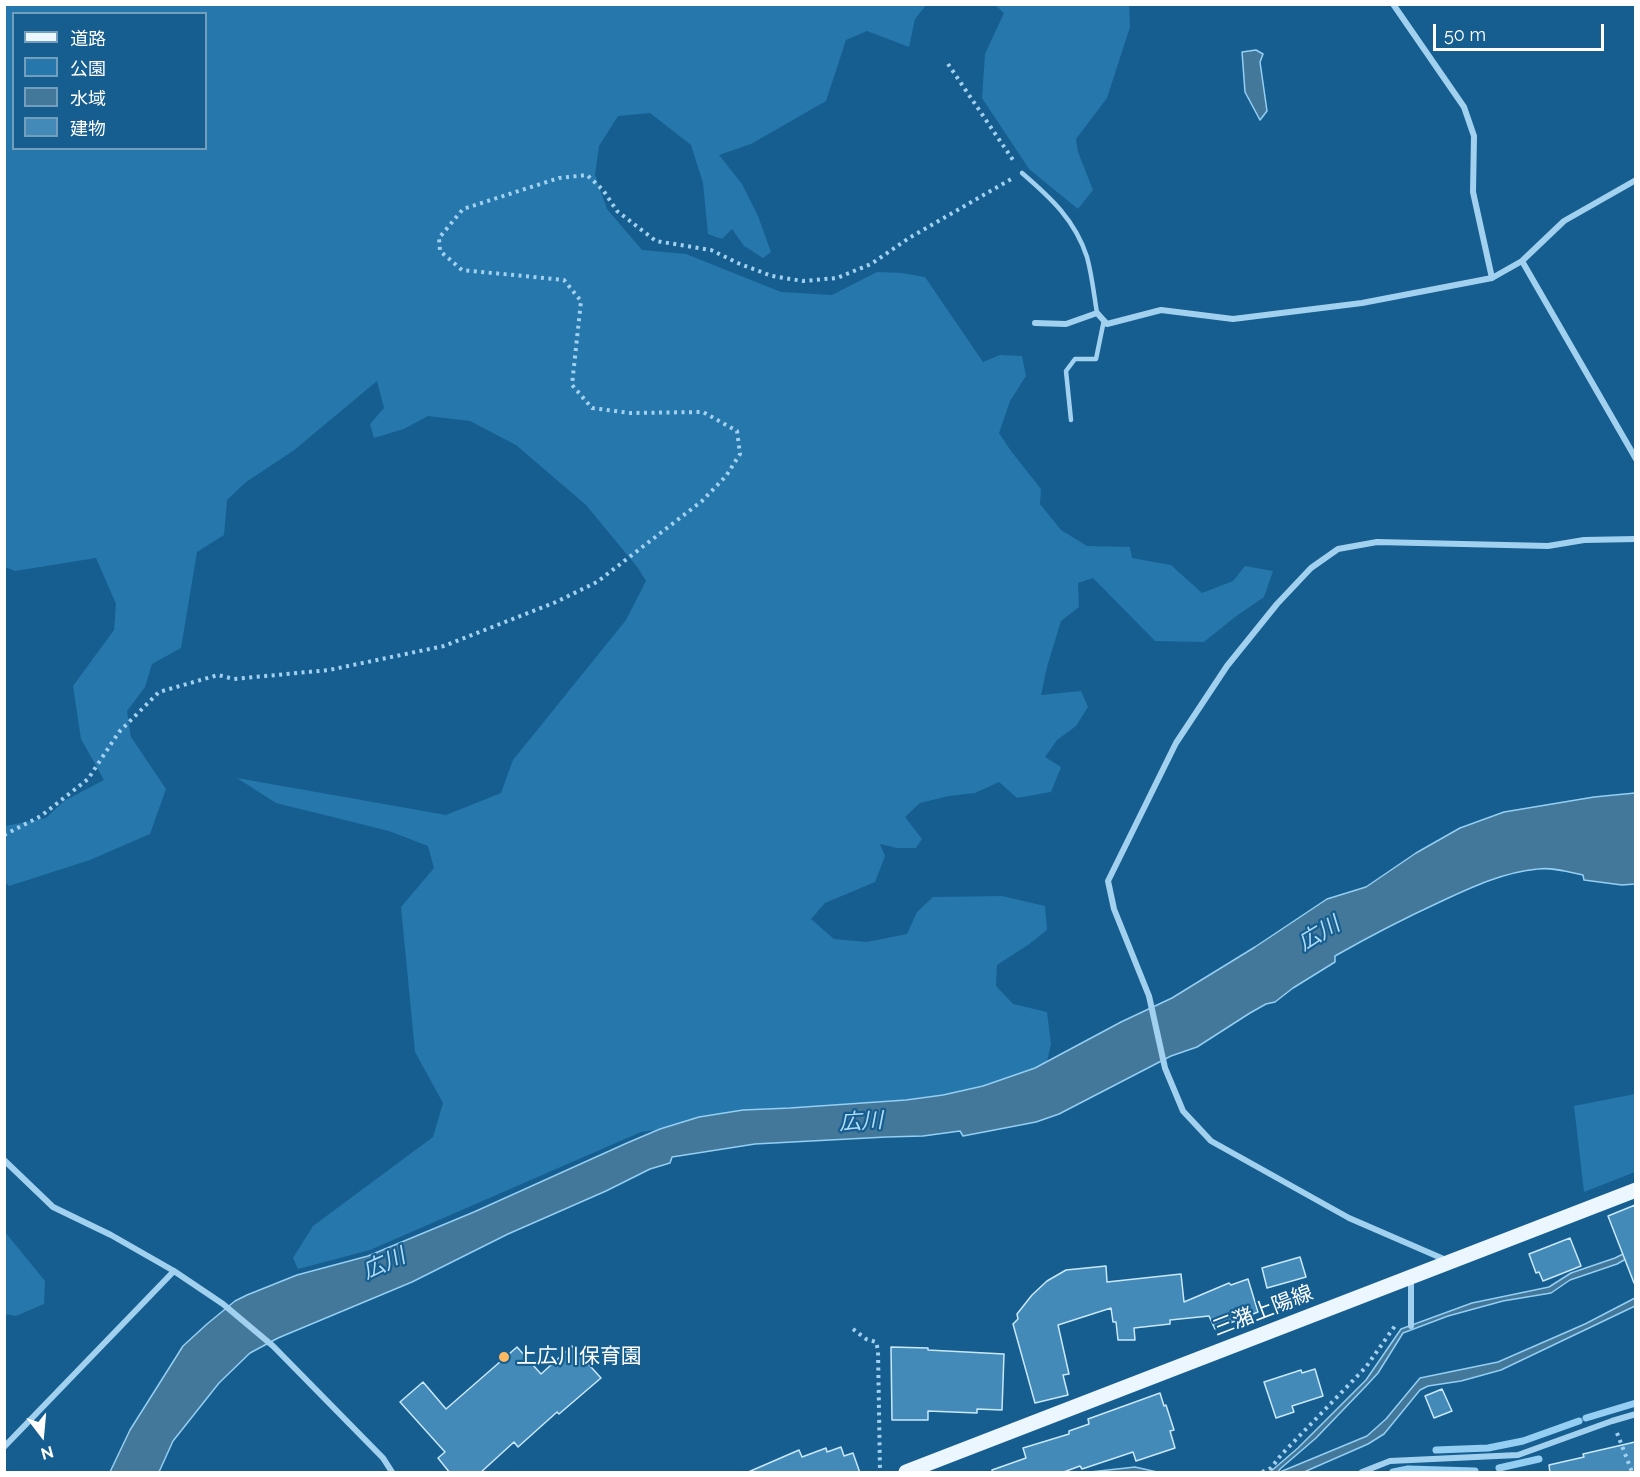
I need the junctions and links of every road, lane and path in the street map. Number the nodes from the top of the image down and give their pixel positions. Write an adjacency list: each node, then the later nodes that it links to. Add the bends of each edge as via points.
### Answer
1 (1393, 4): 6 (street, via 1464,107 1471,126 1473,192)
2 (948, 64): 3 (path)
3 (1022, 173): 7 (lane, via 1052,199 1073,225 1087,258); 13 (path, via 871,264 821,281 772,276 711,250 656,241 617,211 603,190 587,176 560,178 463,209 439,238 440,251 462,270 564,280 580,301 572,385 592,408 630,413 703,412 737,431 740,454 726,476 702,501 597,582 444,645 329,670 234,679 218,675 159,692 119,732 88,779 41,816)
4 (1635, 180): 5 (street, via 1564,221)
5 (1522, 261): 6 (street); 11 (street)
6 (1492, 278): 8 (street, via 1362,303 1233,319 1161,310 1107,324)
7 (1097, 313): 8 (street); 9 (street, via 1066,324)
8 (1104, 320): 10 (lane, via 1096,359 1075,359 1066,371)
9 (1035, 323)
10 (1071, 420)
11 (1635, 459)
12 (1635, 539): 16 (street, via 1584,540 1548,546 1377,542 1338,549 1311,568 1227,666 1176,743 1108,881 1114,909 1149,996 1165,1068 1183,1111 1211,1141 1348,1218)
13 (4, 835)
14 (4, 1160): 17 (street, via 53,1207)
15 (1635, 1190): 16 (main road, 三潴上陽線)
16 (1449, 1262): 18 (main road, 三潴上陽線)
17 (174, 1271): 24 (street); 25 (street, via 273,1346 383,1458)
18 (1410, 1277): 19 (street); 27 (main road, 三潴上陽線)
19 (1411, 1303): 20 (street); 28 (path, via 1366,1366)
20 (1412, 1326)
21 (854, 1329): 26 (path, via 876,1342 878,1350)
22 (1635, 1414): 23 (street)
23 (1612, 1421): 29 (street, via 1518,1455 1390,1461); 30 (path)
24 (4, 1447)
25 (392, 1473)
26 (880, 1473)
27 (906, 1473)
28 (1262, 1473)
29 (1362, 1473)
30 (1632, 1473)

